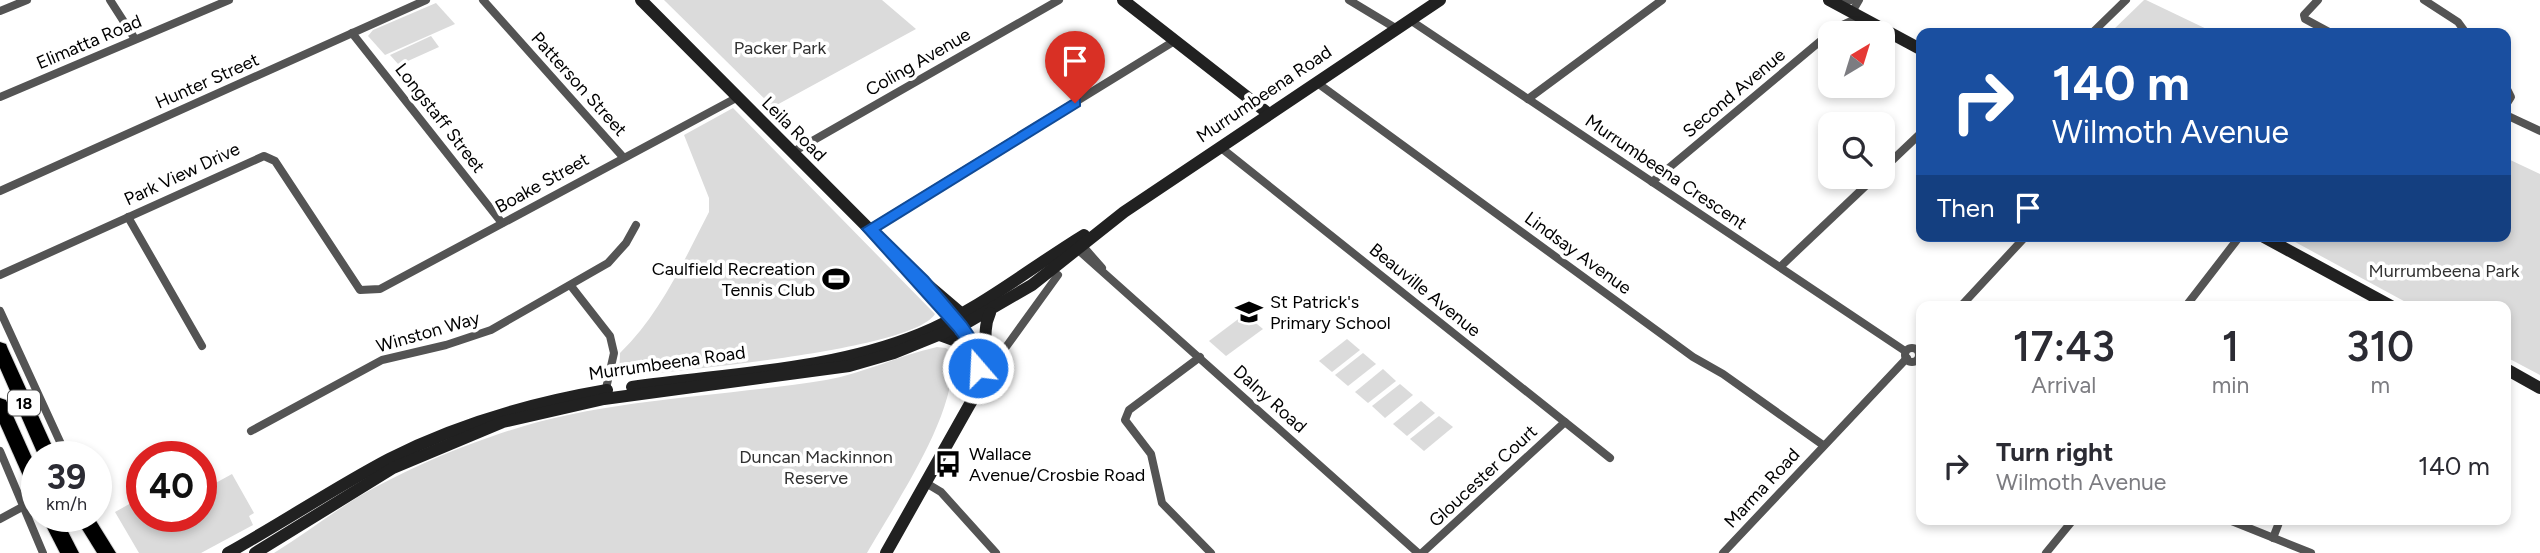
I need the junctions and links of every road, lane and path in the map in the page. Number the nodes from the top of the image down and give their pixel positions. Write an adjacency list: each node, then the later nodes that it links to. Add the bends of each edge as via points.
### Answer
1 (27, 0): 17 (street)
2 (110, 0): 24 (street)
3 (229, 0): 24 (street, Elimatta Road)
4 (426, 0): 23 (street, Hunter Street)
5 (483, 0): 38 (street, Patterson Street)
6 (641, 0): 30 (main road, Leila Road)
7 (1059, 0): 37 (street, Coling Avenue)
8 (1123, 0): 25 (main road)
9 (1349, 0): 22 (street)
10 (1440, 0): 18 (main road, Murrumbeena Road)
11 (1662, 0): 31 (street)
12 (1859, 0): 16 (street)
13 (2126, 0): 19 (street)
14 (2318, 0): 20 (street, via 2304,15)
15 (2424, 0): 21 (street)
16 (1846, 7): 27 (main road)
17 (0, 11)
18 (1410, 20): 22 (main road, Murrumbeena Road); 31 (street, Murrumbeena Crescent)
19 (2097, 28)
20 (2322, 28)
21 (2462, 28)
22 (1394, 31): 28 (main road, Murrumbeena Road)
23 (352, 33): 42 (street, Hunter Street); 44 (street, Longstaff Street)
24 (135, 39): 29 (street, Elimatta Road)
25 (1176, 40): 32 (main road); 46 (street)
26 (1818, 43): 40 (street, Second Avenue)
27 (1916, 47)
28 (1316, 82): 32 (main road, Murrumbeena Road); 77 (street, Lindsay Avenue, via 1693,357)
29 (0, 97)
30 (738, 97): 37 (main road, Leila Road); 38 (street, Boake Street)
31 (1528, 99): 40 (street, Murrumbeena Crescent)
32 (1272, 112): 36 (main road, Murrumbeena Road)
33 (2511, 118): 34 (street)
34 (2540, 131)
35 (1916, 138): 39 (street)
36 (1220, 147): 50 (main road, Murrumbeena Road); 73 (street, Beauville Avenue)
37 (793, 152): 46 (main road, Leila Road)
38 (623, 158): 44 (street, Boake Street)
39 (1895, 158)
40 (1652, 182): 51 (street, Murrumbeena Crescent)
41 (1861, 189): 51 (street)
42 (0, 191)
43 (128, 216): 52 (street, Park View Drive); 55 (street, Park View Drive, via 264,156 275,161); 63 (street)
44 (502, 223): 55 (street, Boake Street, via 380,289)
45 (636, 225): 54 (street, Winston Way, via 608,262)
46 (869, 229): 61 (main road, Leila Road)
47 (2020, 242): 56 (street)
48 (2235, 242): 57 (street)
49 (2273, 242): 58 (main road)
50 (1077, 245): 60 (main road, Murrumbeena Road); 61 (main road, Murrumbeena Road); 67 (street, Dalny Road)
51 (1780, 267): 65 (street, Murrumbeena Crescent)
52 (0, 275)
53 (1058, 275): 68 (street, via 1006,347)
54 (571, 286): 71 (street, via 610,337 614,354); 74 (street, Winston Way, via 491,330 358,370)
55 (360, 290)
56 (1966, 301)
57 (2190, 301)
58 (2382, 301)
59 (0, 311): 76 (street)
60 (992, 311): 61 (main road, Murrumbeena Road); 68 (main road, via 983,326)
61 (960, 321): 62 (main road, Murrumbeena Road); 68 (main road, Leila Road); 71 (main road, Murrumbeena Road, via 847,358)
62 (940, 335): 68 (main road, via 962,343); 71 (main road, Murrumbeena Road, via 874,360 831,370)
63 (202, 346)
64 (0, 349): 75 (highway, 18)
65 (1906, 354): 66 (street); 77 (street, Marma Road)
66 (1916, 355)
67 (1200, 357): 99 (street, via 1129,410 1125,420 1151,454 1162,503); 100 (street, Dalny Road)
68 (984, 362): 81 (main road, via 972,401)
69 (2511, 372): 70 (main road)
70 (2540, 388)
71 (605, 395): 95 (main road, Murrumbeena Road, via 526,406 429,440); 96 (main road, Murrumbeena Road, via 514,419 419,455 350,491)
72 (0, 405): 79 (highway, 18)
73 (1565, 422): 80 (street, Beauville Avenue); 100 (street, Gloucester Court)
74 (251, 431)
75 (41, 441)
76 (60, 441)
77 (1824, 445): 101 (street, Marma Road)
78 (0, 451): 82 (street)
79 (21, 453)
80 (1610, 458)
81 (926, 483): 97 (main road); 98 (street, via 941,492)
82 (21, 502)
83 (21, 508): 84 (street)
84 (0, 519)
85 (2069, 525): 102 (street)
86 (2241, 525): 91 (street)
87 (2278, 525): 91 (street)
88 (34, 532): 92 (street)
89 (59, 532): 93 (highway)
90 (96, 532): 94 (highway)
91 (2273, 538): 103 (street)
92 (43, 553)
93 (70, 553)
94 (107, 553)
95 (228, 553)
96 (255, 553)
97 (886, 553)
98 (996, 553)
99 (1211, 553)
100 (1420, 553)
101 (1723, 553)
102 (2046, 553)
103 (2311, 553)

